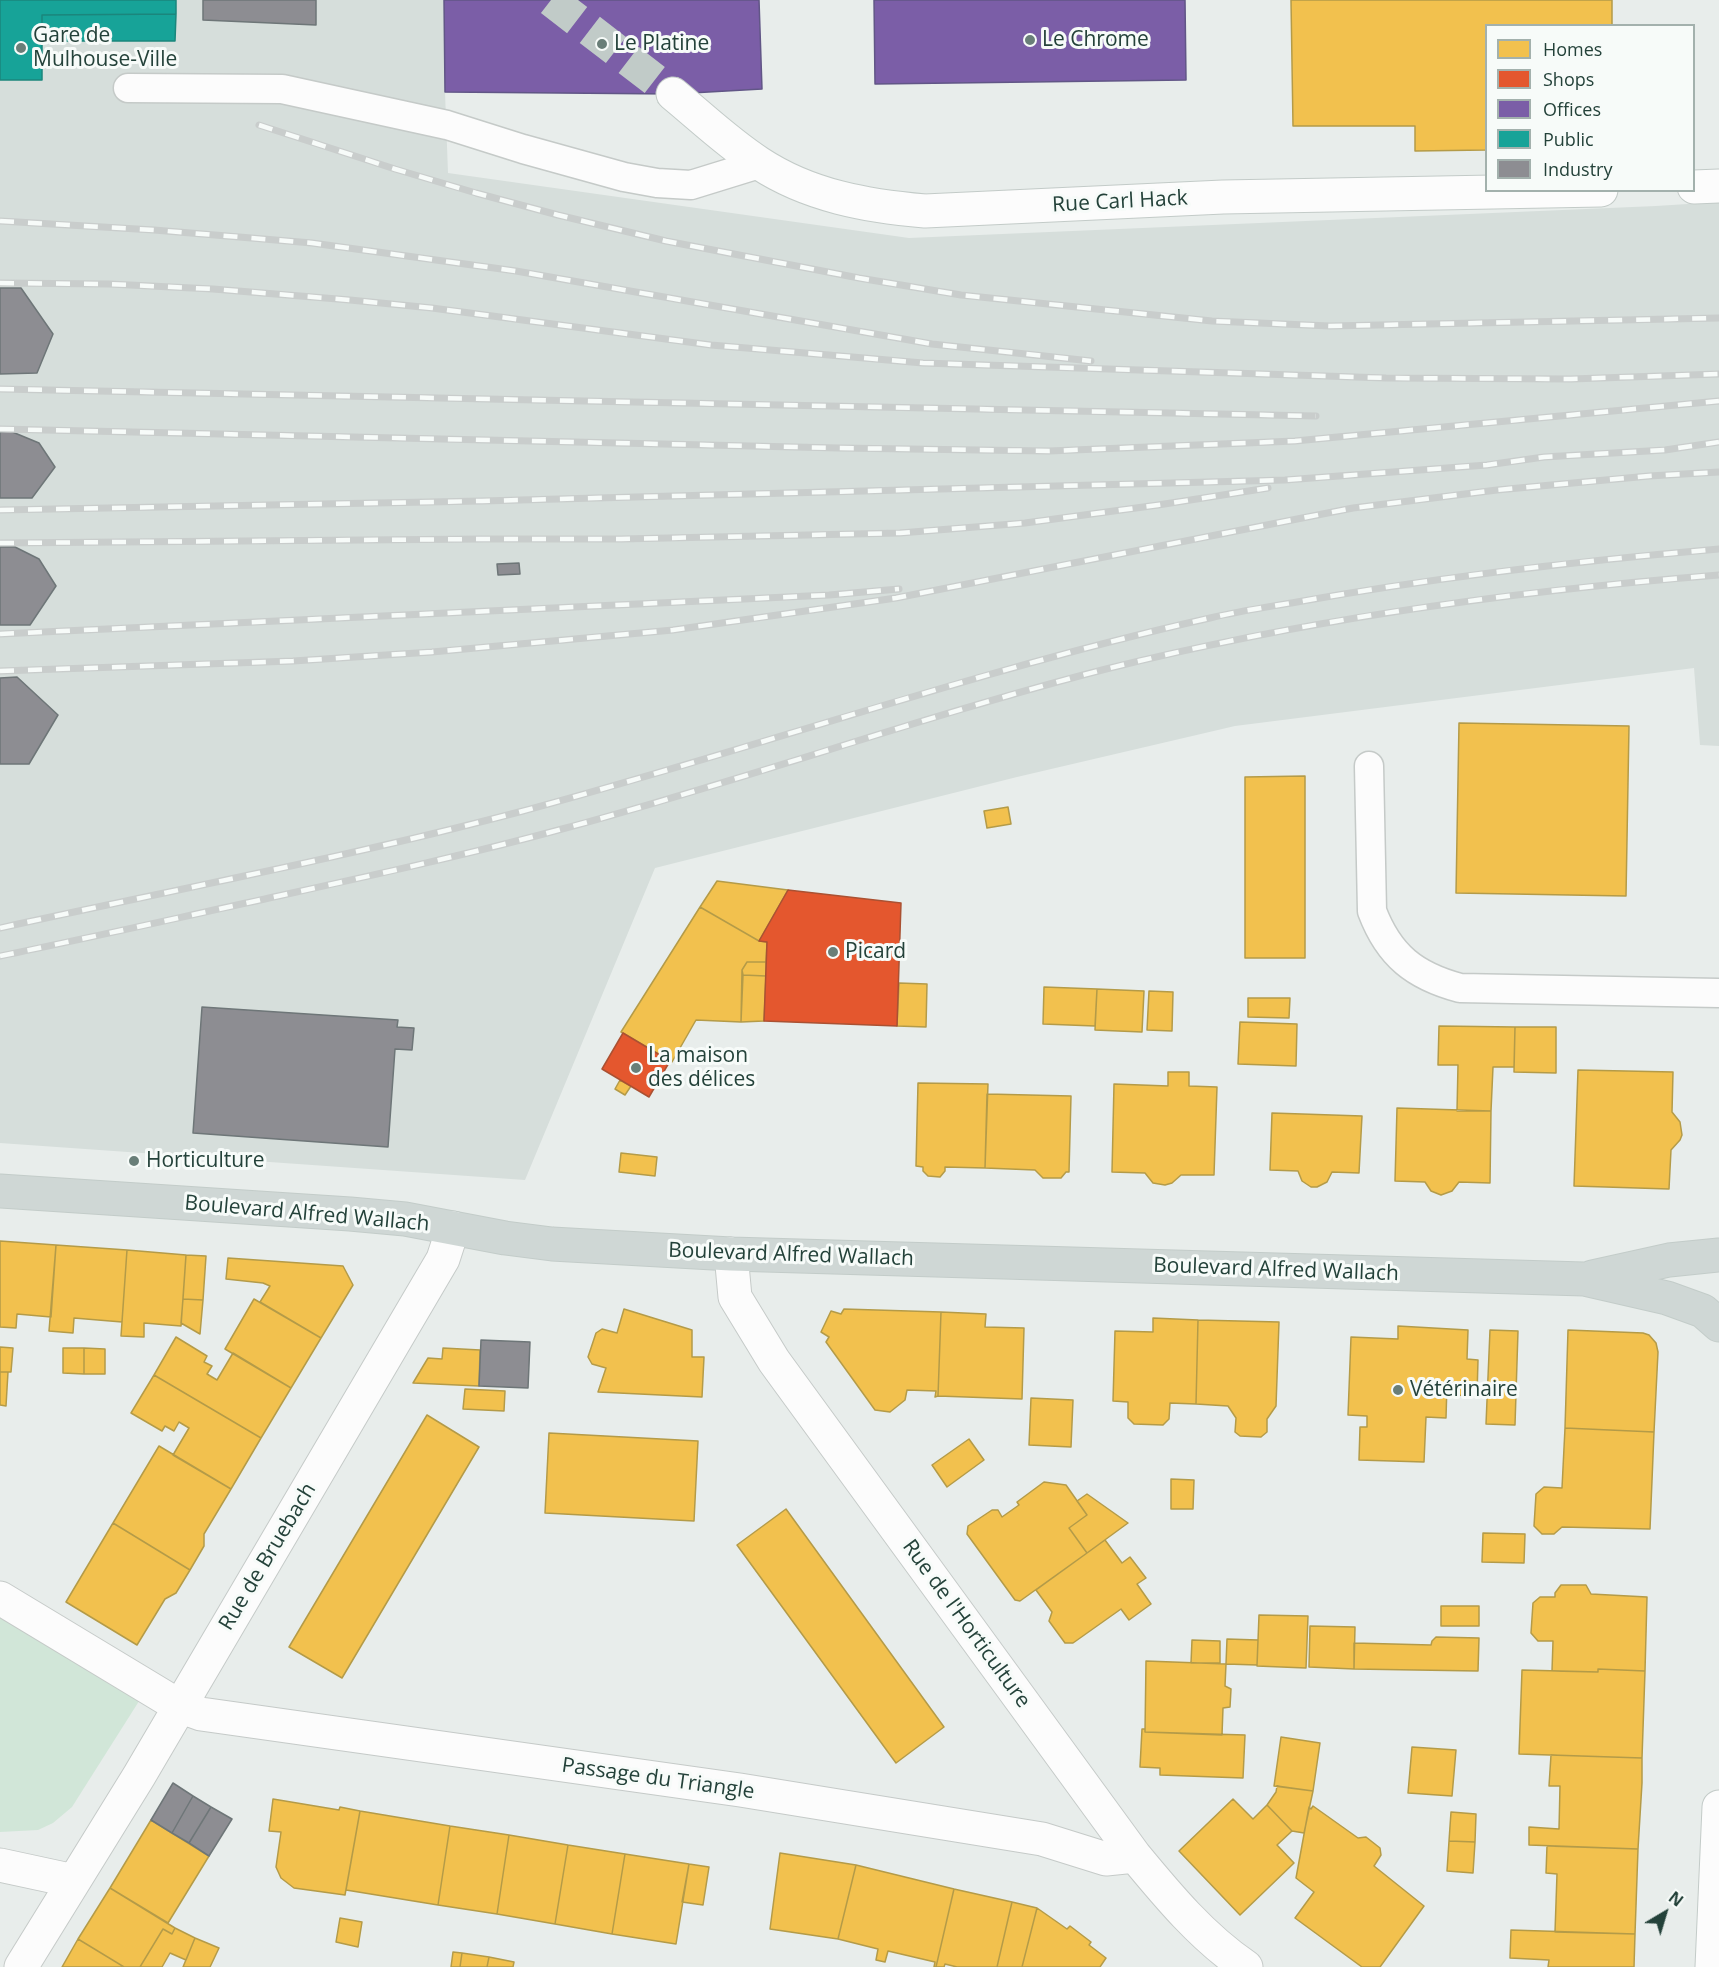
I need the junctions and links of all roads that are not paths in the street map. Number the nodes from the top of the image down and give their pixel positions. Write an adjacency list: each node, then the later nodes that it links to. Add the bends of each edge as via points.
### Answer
1 (128, 88): 3 (lane, via 282,89 447,125 624,177 657,183 691,185)
2 (673, 93): 3 (street, Rue Carl Hack)
3 (759, 164): 6 (street, Rue Carl Hack, via 838,199 925,211 1224,197)
4 (1719, 186): 5 (street)
5 (1695, 188)
6 (1485, 192)
7 (1369, 766): 8 (lane, via 1372,911 1379,930 1394,951 1415,970 1434,981 1460,988)
8 (1719, 993)
9 (0, 1191): 10 (main road, Boulevard Alfred Wallach, via 350,1214)
10 (453, 1228): 11 (main road, Boulevard Alfred Wallach, via 552,1244); 16 (street, Rue de Bruebach, via 443,1259)
11 (731, 1254): 13 (main road, Boulevard Alfred Wallach); 18 (street, Rue de l'Horticulture, via 735,1297 774,1361)
12 (1719, 1255): 13 (main road, Boulevard Alfred Wallach, via 1669,1260)
13 (1584, 1279): 14 (main road, Boulevard Alfred Wallach, via 1667,1298 1702,1311)
14 (1719, 1325)
15 (0, 1598): 16 (street, Passage du Triangle)
16 (179, 1706): 18 (street, Passage du Triangle, via 228,1719 740,1790 1030,1837 1106,1859); 20 (street, Rue de Bruebach)
17 (1719, 1808): 23 (street)
18 (1135, 1856): 22 (street, Rue de l'Horticulture, via 1203,1932)
19 (0, 1865): 20 (street)
20 (74, 1881): 21 (street, Rue de Bruebach)
21 (21, 1967)
22 (1245, 1967)
23 (1712, 1967)

